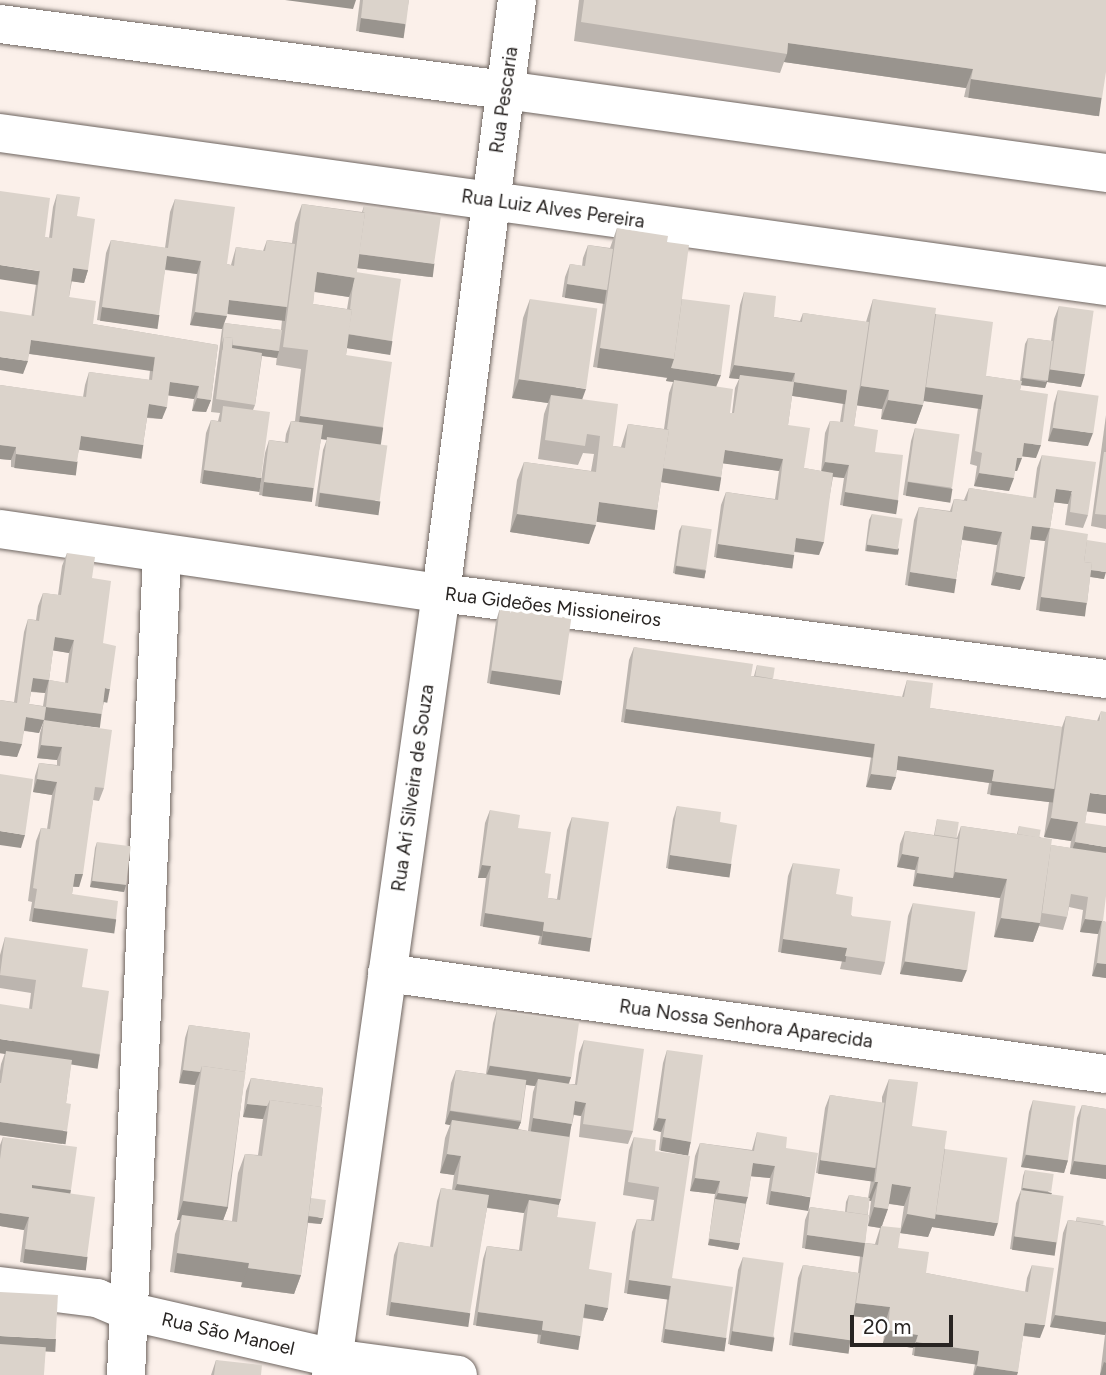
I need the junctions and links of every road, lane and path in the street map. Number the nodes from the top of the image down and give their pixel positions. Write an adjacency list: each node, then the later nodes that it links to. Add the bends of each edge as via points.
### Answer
1 (517, 0): 3 (street, Rua Pescaria)
2 (0, 24): 3 (street)
3 (505, 90): 5 (street); 6 (street, Rua Pescaria)
4 (0, 134): 6 (street, Rua Luiz Alves Pereira)
5 (1106, 173)
6 (491, 200): 7 (street, Rua Luiz Alves Pereira); 10 (street, Rua Ari Silveira de Souza)
7 (1106, 286)
8 (0, 529): 9 (street, Rua Gideões Missioneiros)
9 (163, 555): 10 (street, Rua Gideões Missioneiros); 15 (street)
10 (441, 593): 11 (street, Rua Gideões Missioneiros); 12 (street, Rua Ari Silveira de Souza)
11 (1106, 679)
12 (387, 973): 13 (street, Rua Nossa Senhora Aparecida); 16 (street, Rua Ari Silveira de Souza)
13 (1106, 1074)
14 (0, 1286): 15 (street, Rua São Manoel, via 97,1298)
15 (128, 1311): 16 (street, Rua São Manoel); 17 (street)
16 (332, 1366): 18 (street, Rua São Manoel)
17 (126, 1375)
18 (458, 1375)

